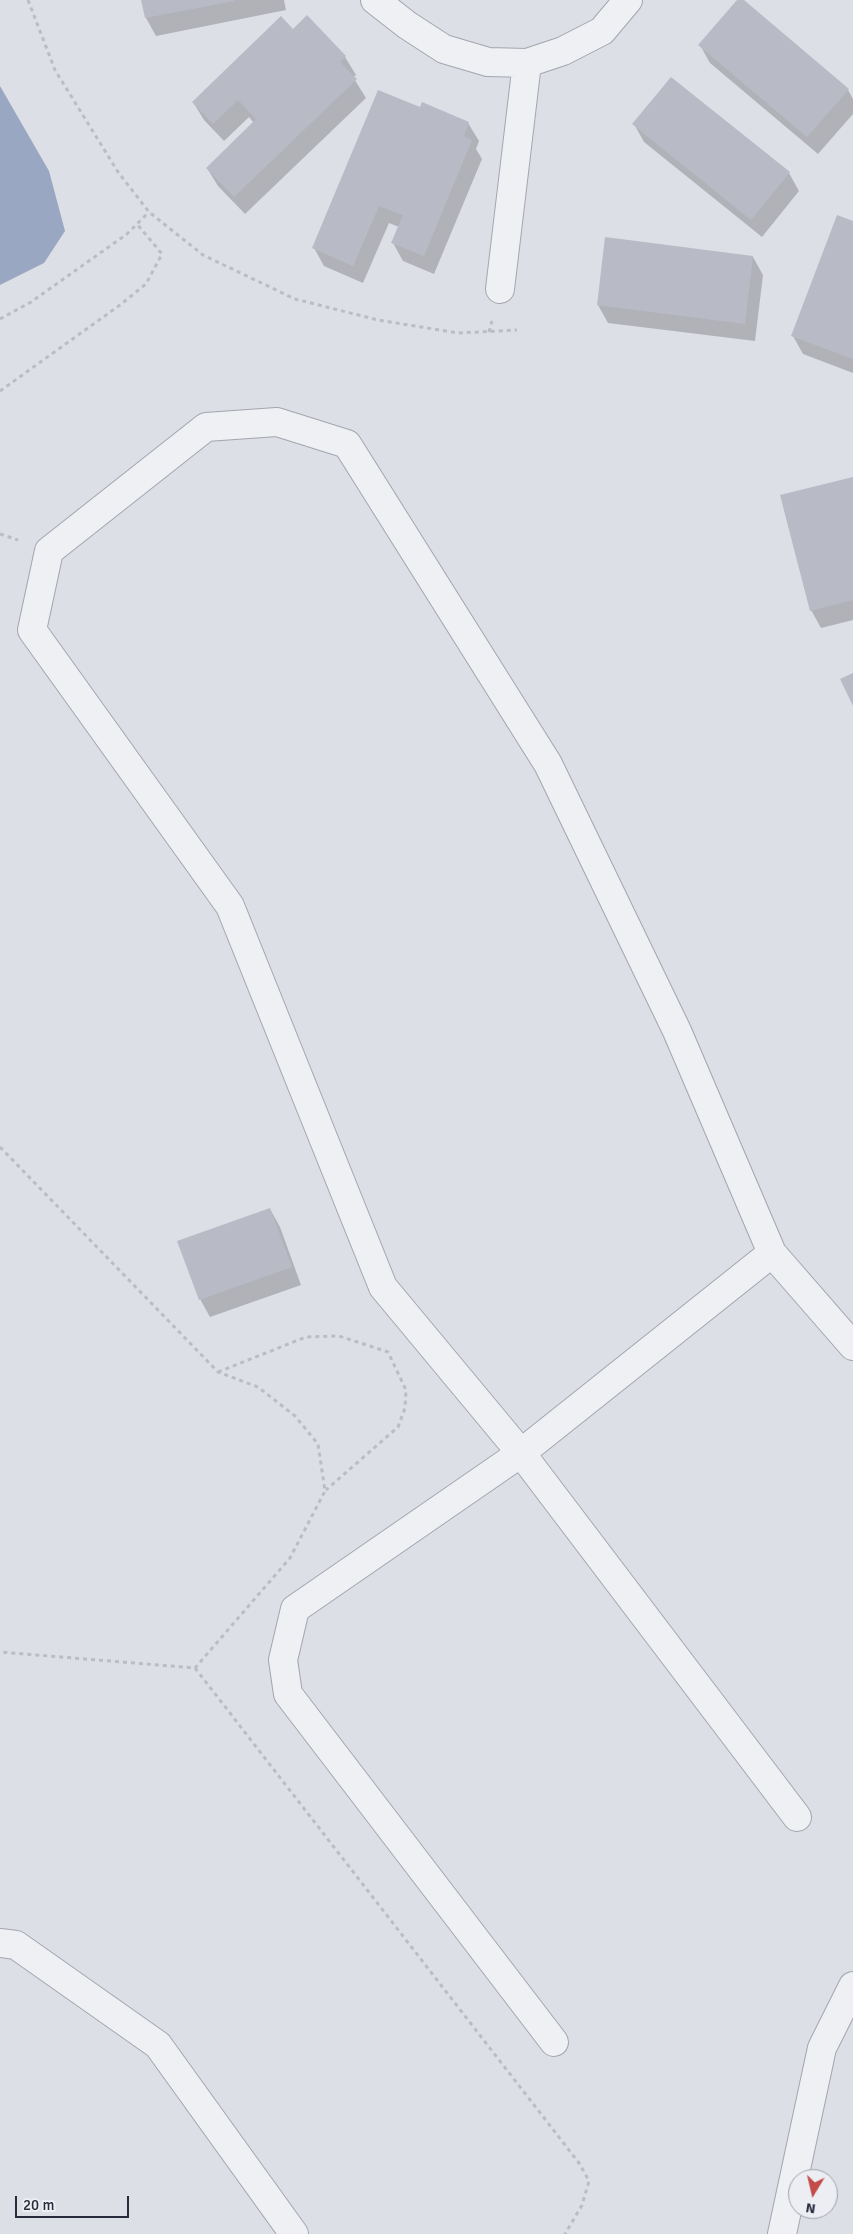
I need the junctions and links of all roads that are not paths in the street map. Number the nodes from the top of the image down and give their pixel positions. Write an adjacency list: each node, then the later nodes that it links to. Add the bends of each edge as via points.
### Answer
1 (376, 0): 3 (street, via 444,49 488,62)
2 (628, 0): 3 (street, via 602,31 563,51)
3 (527, 64): 4 (street)
4 (500, 289)
5 (772, 1253): 6 (street); 7 (street); 7 (street, via 677,1031 548,764 347,444 277,422 206,427 50,551 32,630 230,906 384,1288)
6 (853, 1346)
7 (521, 1453): 8 (street); 11 (street, via 295,1609 283,1660 288,1694)
8 (797, 1816)
9 (0, 1943): 12 (street, via 16,1945 158,2045)
10 (853, 1986): 13 (street, via 822,2048)
11 (554, 2042)
12 (294, 2234)
13 (782, 2234)

